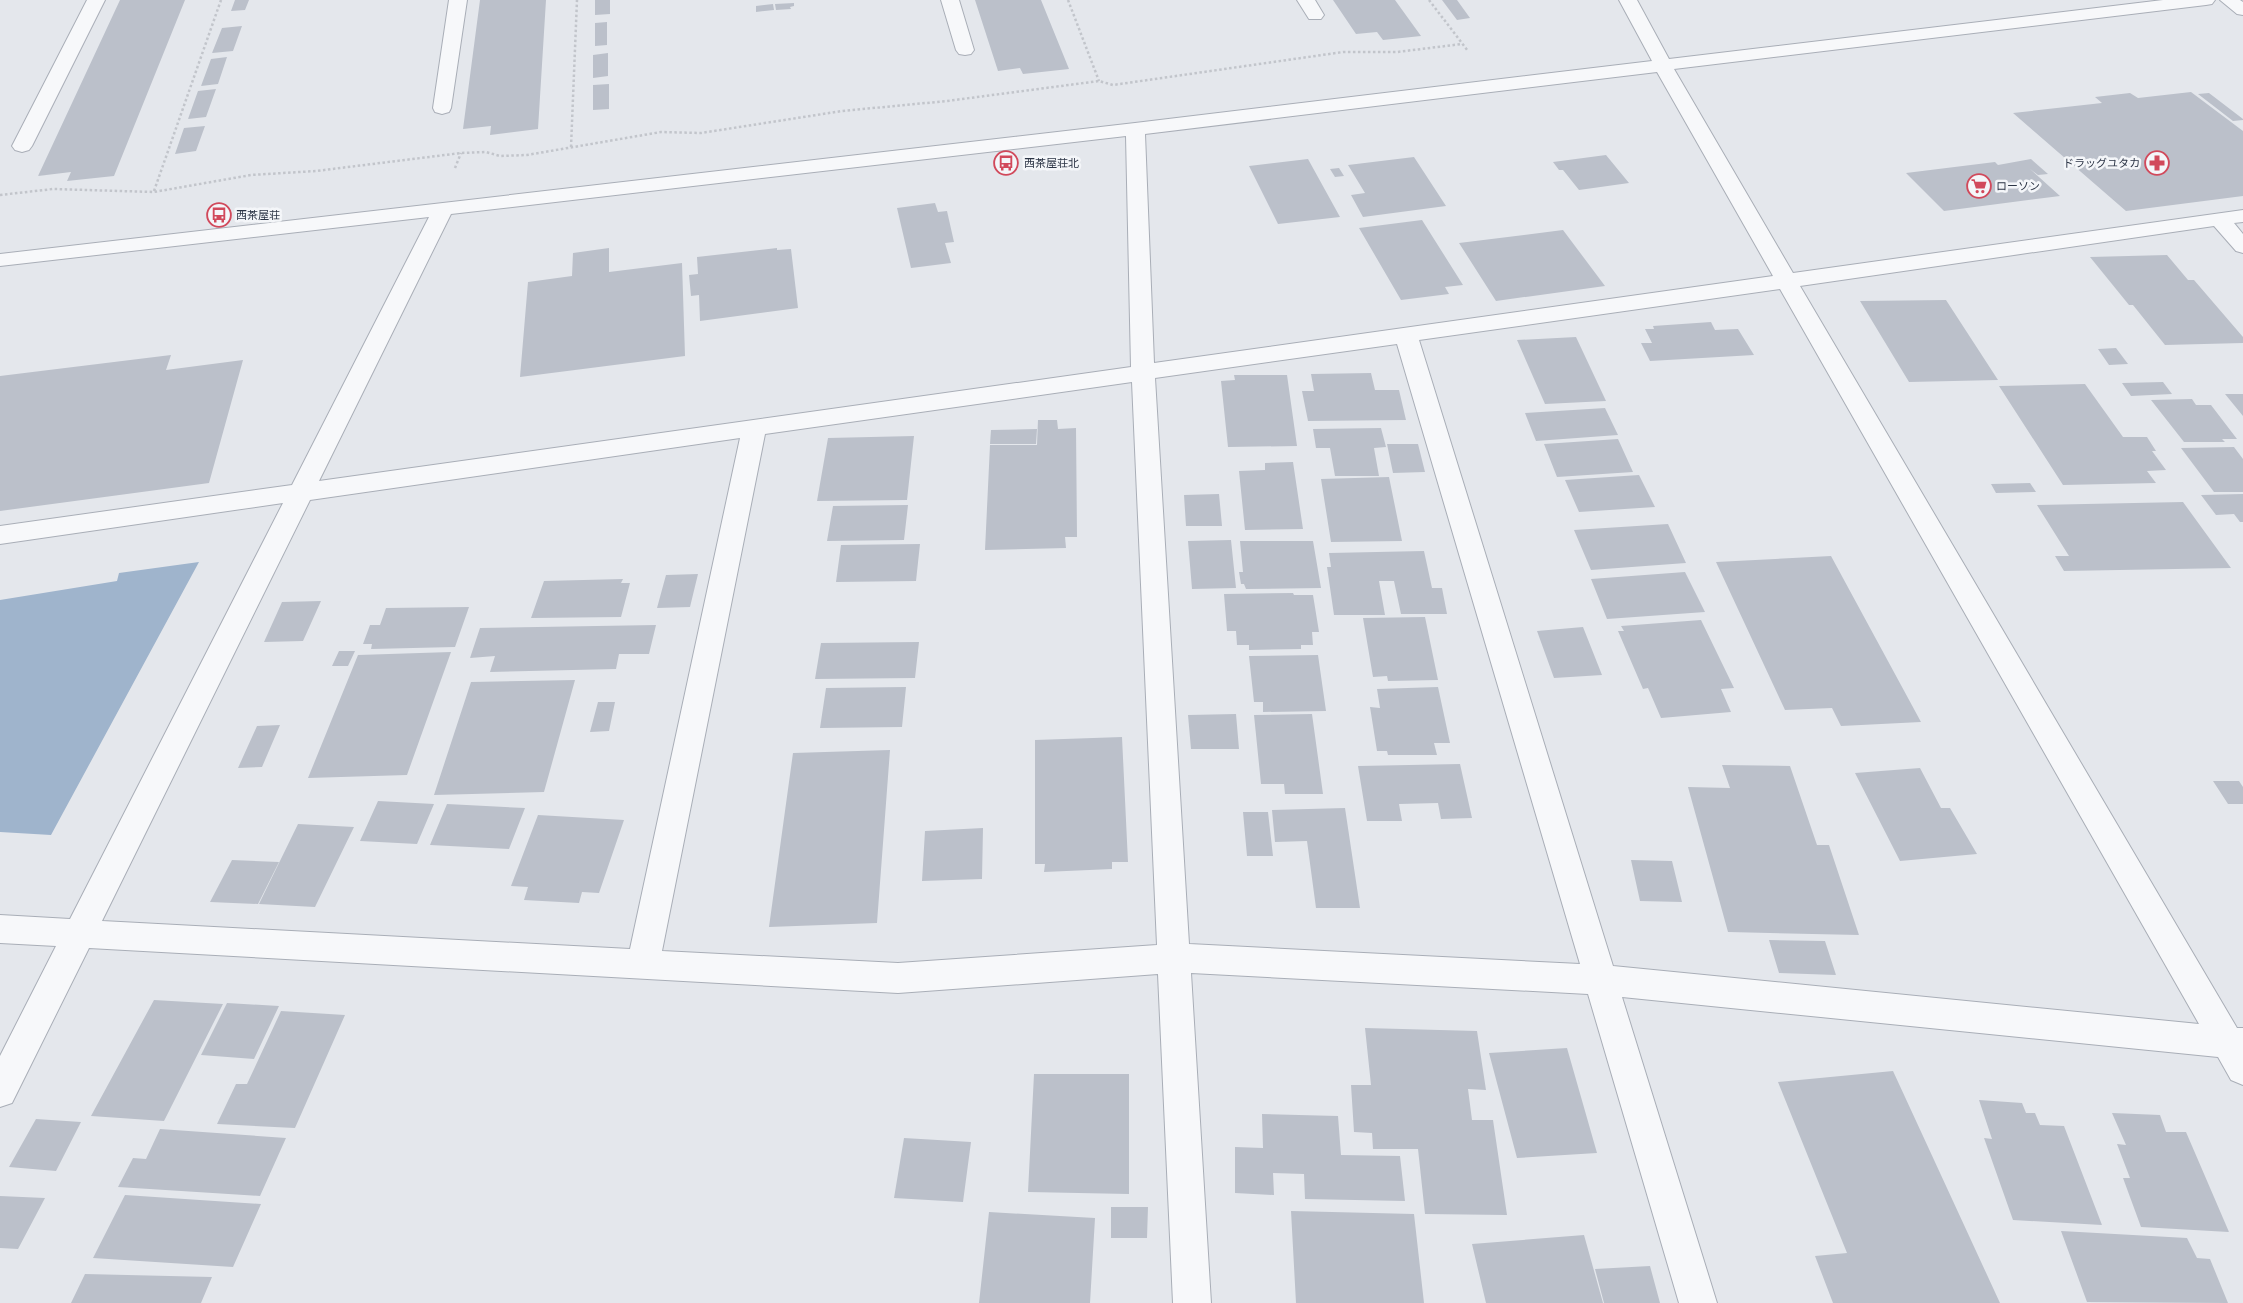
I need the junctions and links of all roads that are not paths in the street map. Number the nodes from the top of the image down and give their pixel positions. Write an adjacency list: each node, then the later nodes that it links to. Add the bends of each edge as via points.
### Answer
1 (96, 0): 14 (street)
2 (458, 0): 12 (street)
3 (950, 0): 10 (street)
4 (1306, 0): 9 (street)
5 (1628, 0): 11 (street)
6 (2206, 0): 11 (street)
7 (2229, 0): 8 (street)
8 (2243, 10)
9 (1315, 15)
10 (965, 50)
11 (1662, 66): 13 (street); 20 (street)
12 (442, 108)
13 (1135, 129): 15 (street); 22 (street)
14 (22, 146)
15 (444, 208): 19 (street); 24 (street)
16 (2243, 216): 17 (street)
17 (2219, 219): 18 (street); 20 (street)
18 (2243, 247)
19 (0, 260)
20 (1786, 280): 21 (street); 31 (street)
21 (1406, 335): 22 (street); 30 (street)
22 (1143, 372): 23 (street); 28 (street)
23 (754, 427): 24 (street); 29 (street)
24 (301, 493): 25 (street); 27 (street)
25 (0, 535)
26 (0, 929): 27 (street)
27 (79, 934): 29 (street); 32 (street)
28 (1174, 958): 29 (street, via 898,978); 30 (street); 33 (street)
29 (644, 964)
30 (1602, 980): 31 (street); 34 (street)
31 (2238, 1052)
32 (0, 1091)
33 (1192, 1303)
34 (1698, 1303)

